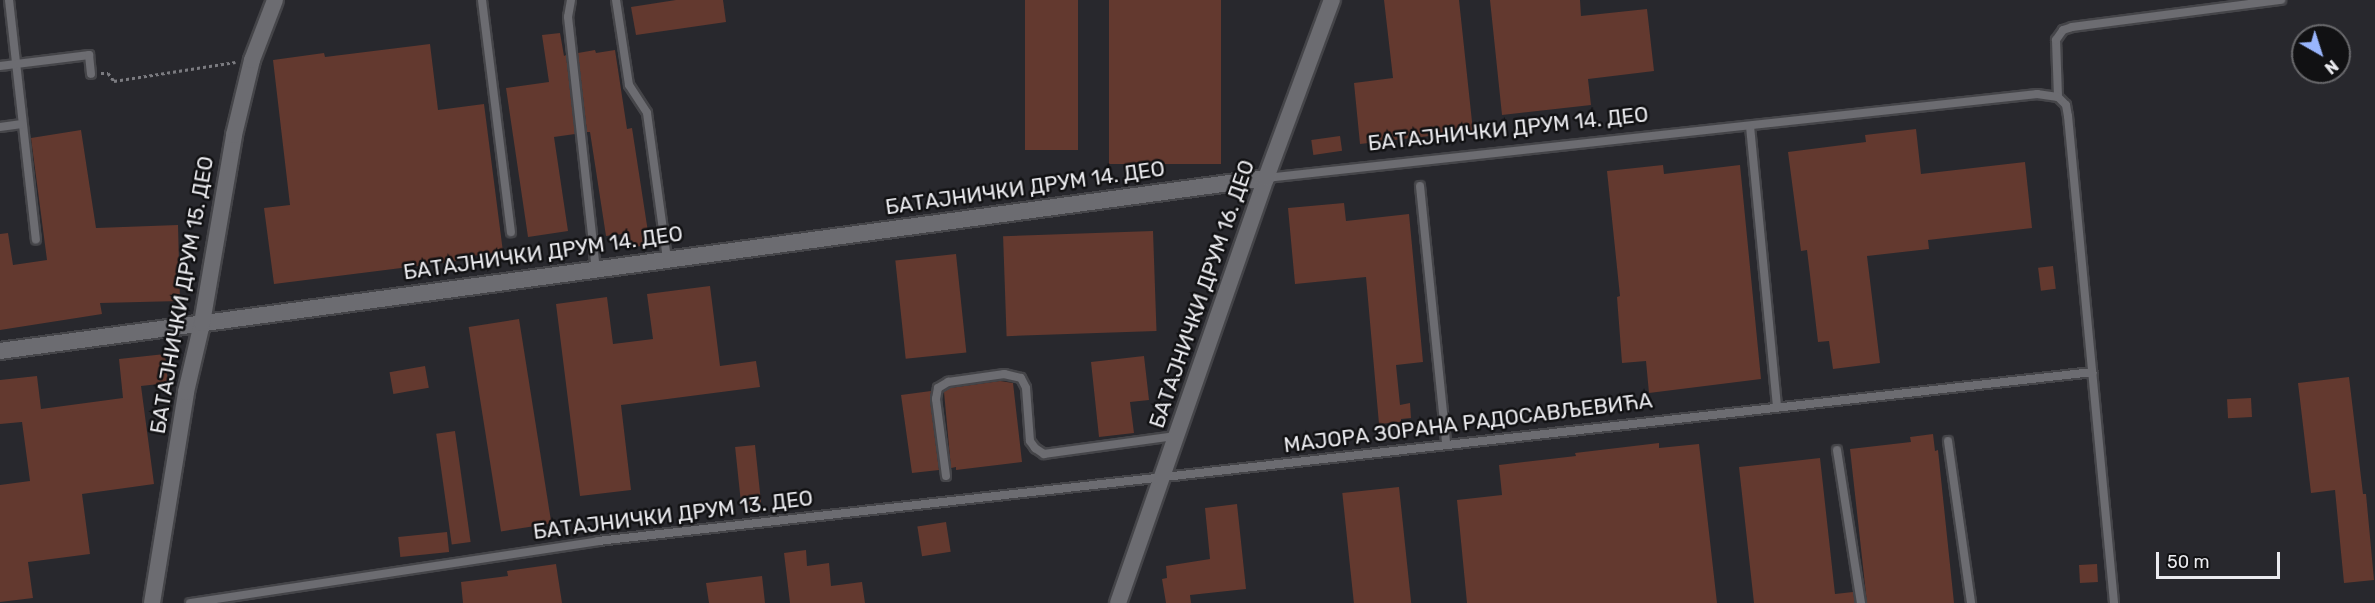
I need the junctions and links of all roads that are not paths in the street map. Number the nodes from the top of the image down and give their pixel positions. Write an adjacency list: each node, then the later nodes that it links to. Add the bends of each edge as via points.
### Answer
1 (9, 0): 8 (lane)
2 (275, 0): 21 (street, БАТАЈНИЧКИ ДРУМ 15. ДЕО, via 252,60 234,135)
3 (482, 0): 17 (lane)
4 (571, 0): 20 (lane, via 568,17)
5 (616, 0): 19 (lane, via 629,85 647,113)
6 (1332, 0): 15 (street, БАТАЈНИЧКИ ДРУМ 16. ДЕО)
7 (2281, 0): 11 (lane, via 2063,30 2056,40)
8 (16, 64): 9 (lane); 10 (lane, via 90,55); 12 (lane)
9 (0, 66)
10 (92, 74)
11 (2058, 97): 13 (lane, БАТАЈНИЧКИ ДРУМ 14. ДЕО, via 2037,94); 23 (lane, via 2066,105 2068,116)
12 (22, 124): 14 (lane); 18 (lane)
13 (1750, 126): 15 (lane, БАТАЈНИЧКИ ДРУМ 14. ДЕО); 24 (lane)
14 (0, 127)
15 (1266, 178): 19 (street, БАТАЈНИЧКИ ДРУМ 14. ДЕО); 25 (street, БАТАЈНИЧКИ ДРУМ 16. ДЕО)
16 (1420, 186): 27 (lane)
17 (511, 232)
18 (36, 239)
19 (667, 259): 20 (street, БАТАЈНИЧКИ ДРУМ 14. ДЕО)
20 (596, 269): 21 (street, БАТАЈНИЧКИ ДРУМ 14. ДЕО)
21 (202, 323): 22 (street, БАТАЈНИЧКИ ДРУМ 14. ДЕО); 31 (street, БАТАЈНИЧКИ ДРУМ 15. ДЕО, via 186,392)
22 (0, 351)
23 (2092, 372): 24 (lane, МАЈОРА ЗОРАНА РАДОСАВЉЕВИЋА); 36 (lane)
24 (1777, 405): 27 (lane, МАЈОРА ЗОРАНА РАДОСАВЉЕВИЋА)
25 (1177, 436): 29 (lane, via 1044,454 1030,441 1026,388 1021,378 1005,374 948,382 938,388 936,399); 30 (street, БАТАЈНИЧКИ ДРУМ 16. ДЕО)
26 (1948, 441): 35 (lane)
27 (1446, 443): 30 (lane, МАЈОРА ЗОРАНА РАДОСАВЉЕВИЋА)
28 (1838, 450): 34 (lane)
29 (946, 476)
30 (1162, 477): 32 (lane, БАТАЈНИЧКИ ДРУМ 13. ДЕО, via 598,540); 33 (street, БАТАЈНИЧКИ ДРУМ 16. ДЕО)
31 (152, 603)
32 (190, 603)
33 (1118, 603)
34 (1861, 603)
35 (1971, 603)
36 (2115, 603)

